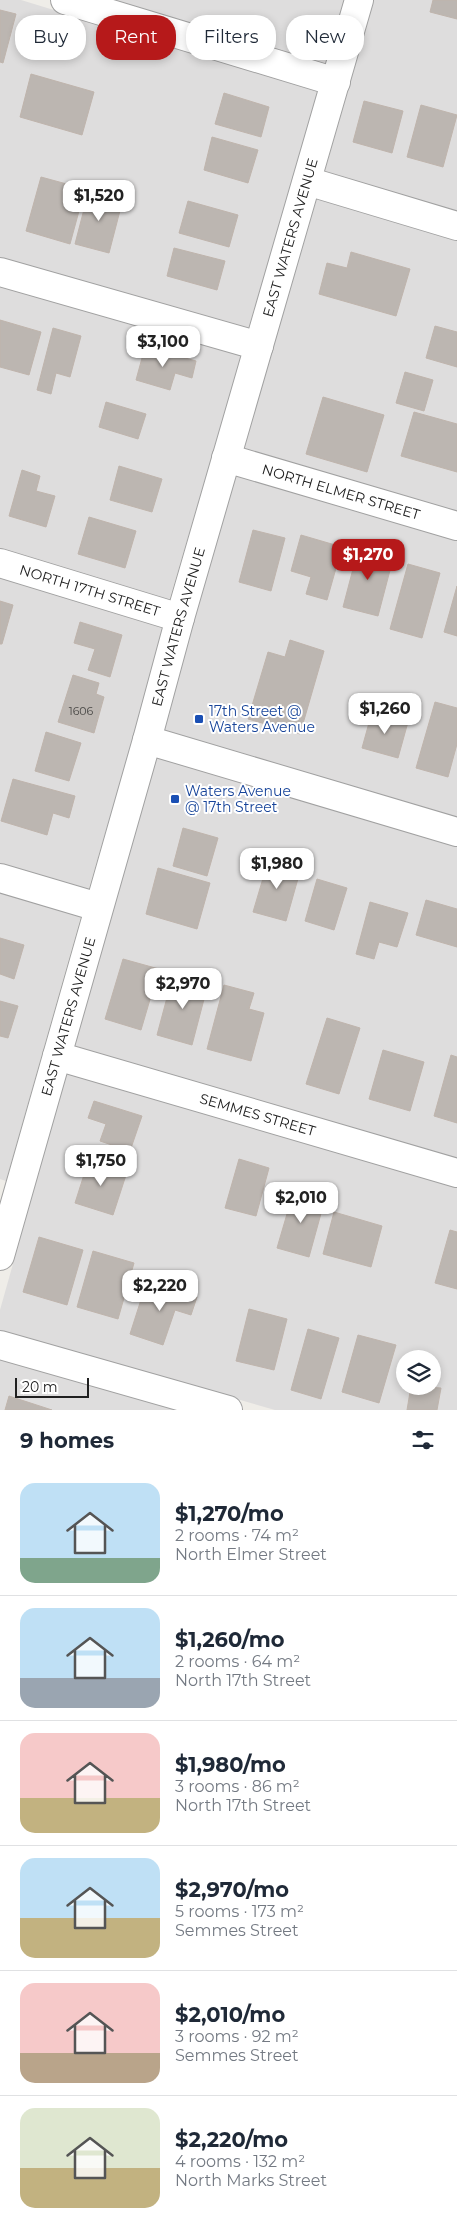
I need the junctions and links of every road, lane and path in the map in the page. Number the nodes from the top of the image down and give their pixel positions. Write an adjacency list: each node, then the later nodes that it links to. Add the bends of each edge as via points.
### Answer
1 (65, 0): 3 (street)
2 (359, 0): 3 (street, EAST WATERS AVENUE)
3 (336, 82): 4 (street, EAST WATERS AVENUE)
4 (307, 181): 5 (street); 7 (street, EAST WATERS AVENUE)
5 (457, 226)
6 (0, 272): 7 (street)
7 (259, 346): 8 (street, EAST WATERS AVENUE)
8 (226, 458): 9 (street, NORTH ELMER STREET); 11 (street, EAST WATERS AVENUE)
9 (457, 526)
10 (0, 563): 11 (street, NORTH 17TH STREET)
11 (180, 618): 12 (street, EAST WATERS AVENUE)
12 (148, 740): 13 (street); 15 (street, EAST WATERS AVENUE)
13 (457, 832)
14 (0, 878): 15 (street)
15 (98, 908): 16 (street, EAST WATERS AVENUE)
16 (57, 1056): 17 (street, SEMMES STREET); 18 (street, EAST WATERS AVENUE)
17 (457, 1173)
18 (8, 1195): 19 (street, EAST WATERS AVENUE)
19 (0, 1256)
20 (0, 1345): 21 (street)
21 (228, 1410)

